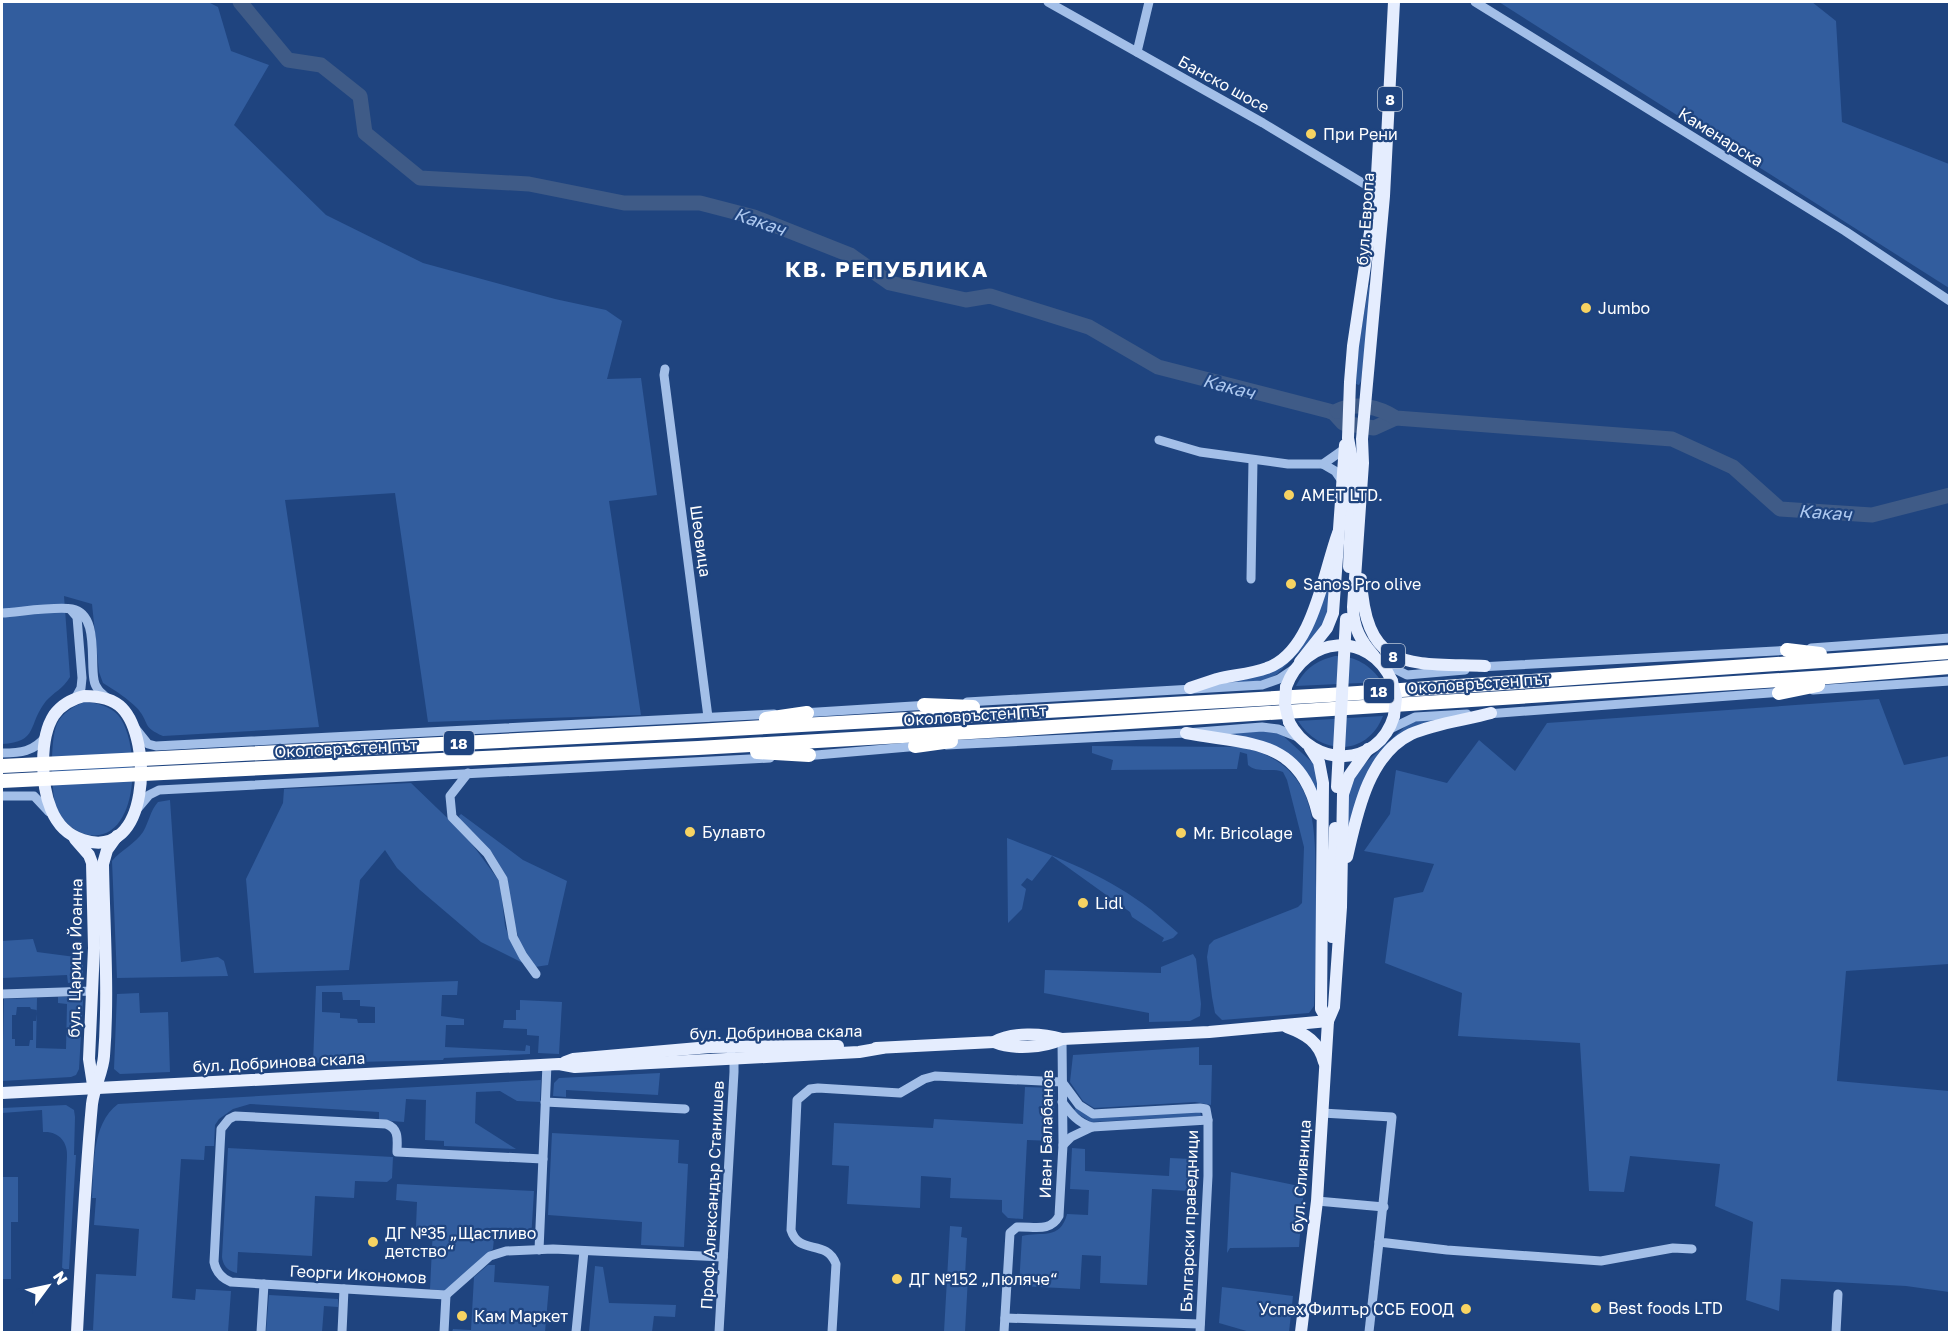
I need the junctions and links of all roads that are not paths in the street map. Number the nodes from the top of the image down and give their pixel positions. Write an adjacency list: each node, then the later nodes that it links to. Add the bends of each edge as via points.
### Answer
1 (1048, 2): 6 (street, Банско шосе)
2 (1149, 2): 6 (street)
3 (1388, 2): 7 (main road, бул. Европа / 8)
4 (1394, 2): 7 (main road, бул. Европа / 8)
5 (1475, 2): 8 (street, Каменарска, via 1845,231)
6 (1137, 52): 7 (street, Банско шосе)
7 (1380, 194): 10 (main road, бул. Европа / 8); 12 (main road, бул. Европа / 8, via 1353,346)
8 (1950, 301)
9 (665, 369): 41 (street, Шеовица)
10 (1362, 439): 15 (main road, бул. Европа); 18 (main road, бул. Европа / 8)
11 (1159, 440): 13 (street, via 1200,452)
12 (1346, 444): 14 (street); 15 (main road, бул. Европа); 16 (main road, бул. Европа / 8)
13 (1253, 460): 14 (street); 19 (street)
14 (1323, 464): 16 (street)
15 (1353, 465): 36 (main road, бул. Европа, bridge)
16 (1342, 481): 17 (main road, бул. Европа / 8)
17 (1338, 533): 27 (main road, бул. Европа / 8, via 1331,621); 32 (main road, via 1310,619 1289,654 1269,668)
18 (1358, 551): 25 (main road, бул. Европа, via 1353,620 1363,643); 28 (main road, 8, via 1366,618 1380,645 1405,661)
19 (1251, 579)
20 (69, 609): 21 (street); 34 (street, via 77,617 82,678); 35 (street, via 88,621 94,681)
21 (2, 613)
22 (1950, 638): 23 (street)
23 (1787, 650): 26 (highway, 8); 28 (street, 8)
24 (1948, 652): 26 (highway, Околовръстен път / 18)
25 (1377, 659): 27 (main road, via 1359,648 1334,645 1318,650); 28 (street, via 1407,675); 44 (main road, bridge, via 1392,681 1396,698)
26 (1863, 659): 38 (highway, Околовръстен път / 18)
27 (1297, 666): 32 (street, Околовръстен път, via 1262,685); 48 (main road, 8, bridge, via 1286,687 1285,704 1289,722)
28 (1485, 666)
29 (1950, 667): 30 (highway, Околовръстен път)
30 (1897, 670): 33 (highway); 43 (highway, Околовръстен път / 18)
31 (1950, 681): 33 (street)
32 (1190, 688): 37 (street, Околовръстен път)
33 (1779, 693): 40 (street)
34 (75, 699): 35 (main road); 47 (main road, via 54,716)
35 (109, 699): 42 (main road)
36 (1342, 701): 65 (main road, бул. Сливница, bridge)
37 (924, 705): 38 (highway); 39 (street, Околовръстен път)
38 (1041, 711): 45 (highway, Околовръстен път / 18)
39 (807, 713): 41 (street, Околовръстен път); 45 (highway)
40 (1491, 713): 44 (street, via 1422,716); 64 (main road, via 1411,734 1387,753 1359,809)
41 (708, 717): 42 (street, Околовръстен път, via 156,746 148,744)
42 (130, 719): 59 (main road, via 140,760 141,781)
43 (1021, 729): 49 (highway); 50 (highway, Околовръстен път / 18)
44 (1388, 730): 52 (main road)
45 (696, 731): 55 (highway, Околовръстен път / 18, bridge)
46 (1186, 733): 48 (street, Околовръстен път, via 1272,728); 49 (street, Околовръстен път); 62 (main road, via 1254,743 1278,754 1308,786)
47 (46, 736): 53 (street, via 30,750); 60 (main road, via 45,786)
48 (1299, 738): 51 (main road, 8)
49 (915, 746): 54 (street, Околовръстен път)
50 (698, 748): 54 (highway); 57 (highway, Околовръстен път / 18, bridge)
51 (1310, 748): 52 (main road, 8, via 1336,756); 62 (main road, бул. Сливница, via 1322,769)
52 (1368, 749): 64 (main road, бул. Сливница, via 1349,776 1343,794)
53 (2, 753)
54 (809, 755): 56 (street, Околовръстен път)
55 (2, 766)
56 (468, 773): 59 (street, Околовръстен път, via 159,790 148,795); 68 (street, via 450,796 452,817 487,853 503,879 513,937)
57 (2, 781)
58 (2, 796): 60 (street, via 34,796)
59 (135, 812): 63 (main road)
60 (55, 819): 61 (main road)
61 (71, 835): 63 (main road, via 88,842); 69 (main road, бул. Царица Йоанна, via 92,864)
62 (1323, 835): 66 (main road, бул. Сливница)
63 (117, 836): 81 (main road, бул. Царица Йоанна, via 103,864 104,1059)
64 (1342, 881): 67 (main road, бул. Сливница)
65 (1331, 917): 66 (main road, бул. Сливница); 67 (main road, бул. Сливница)
66 (1323, 955): 71 (main road, бул. Сливница, via 1321,1009)
67 (1335, 968): 71 (main road, бул. Сливница, via 1334,1007)
68 (536, 974)
69 (93, 991): 70 (street); 81 (main road, бул. Царица Йоанна, via 89,1059)
70 (2, 994)
71 (1328, 1021): 72 (main road, бул. Добринова скала); 79 (main road, бул. Сливница)
72 (1286, 1026): 73 (main road, бул. Добринова скала); 79 (main road, via 1312,1039)
73 (1062, 1039): 76 (main road, бул. Добринова скала, via 1050,1045 1005,1047 994,1042); 80 (street, Иван Балабанов)
74 (745, 1046): 75 (main road, бул. Добринова скала); 76 (main road, бул. Добринова скала); 77 (street)
75 (727, 1047): 77 (street); 78 (main road, бул. Добринова скала, via 573,1059)
76 (882, 1048): 77 (main road, бул. Добринова скала)
77 (734, 1059): 78 (main road, бул. Добринова скала, via 584,1067); 97 (street, Проф. Александър Станишев)
78 (553, 1064): 81 (main road, бул. Добринова скала); 83 (street)
79 (1326, 1067): 86 (main road, бул. Сливница)
80 (1062, 1082): 84 (street, Иван Балабанов); 87 (street, via 1078,1105 1093,1114 1200,1108); 111 (street, via 935,1076 900,1093 810,1089 797,1100 791,1230 800,1244 829,1252 836,1264)
81 (94, 1089): 82 (main road, бул. Добринова скала); 105 (main road, бул. Царица Йоанна)
82 (2, 1093)
83 (545, 1102): 85 (street); 90 (street)
84 (1062, 1102): 88 (street, via 1079,1122); 89 (street, Иван Балабанов)
85 (685, 1109)
86 (1322, 1113): 91 (main road, бул. Сливница); 92 (street, via 1392,1117)
87 (1208, 1115): 88 (street); 104 (street, Български праведници)
88 (1092, 1127): 89 (street)
89 (1063, 1145): 102 (street, Иван Балабанов, via 1056,1221 1047,1227 1017,1227 1010,1233)
90 (543, 1160): 95 (street); 98 (street, Георги Икономов, via 397,1152 397,1133 386,1124 242,1114 229,1119 221,1129 214,1262 216,1269 231,1282)
91 (1317, 1202): 92 (street); 114 (main road, бул. Сливница)
92 (1384, 1207): 93 (street)
93 (1379, 1242): 94 (street, via 1601,1261); 115 (street)
94 (1692, 1248)
95 (538, 1250): 96 (street, Георги Икономов); 101 (street, Георги Икономов, via 490,1256)
96 (584, 1251): 97 (street, Георги Икономов); 109 (street)
97 (723, 1257): 110 (street, Проф. Александър Станишев)
98 (264, 1284): 99 (street, Георги Икономов); 106 (street)
99 (344, 1289): 101 (street, Георги Икономов); 107 (street)
100 (1838, 1294): 116 (street)
101 (446, 1295): 108 (street)
102 (1005, 1318): 103 (street); 112 (street, Иван Балабанов)
103 (1118, 1321): 104 (street); 113 (street)
104 (1200, 1328)
105 (77, 1332)
106 (261, 1332)
107 (342, 1332)
108 (444, 1332)
109 (576, 1332)
110 (719, 1332)
111 (832, 1332)
112 (1004, 1332)
113 (1117, 1332)
114 (1301, 1332)
115 (1369, 1332)
116 (1836, 1332)

